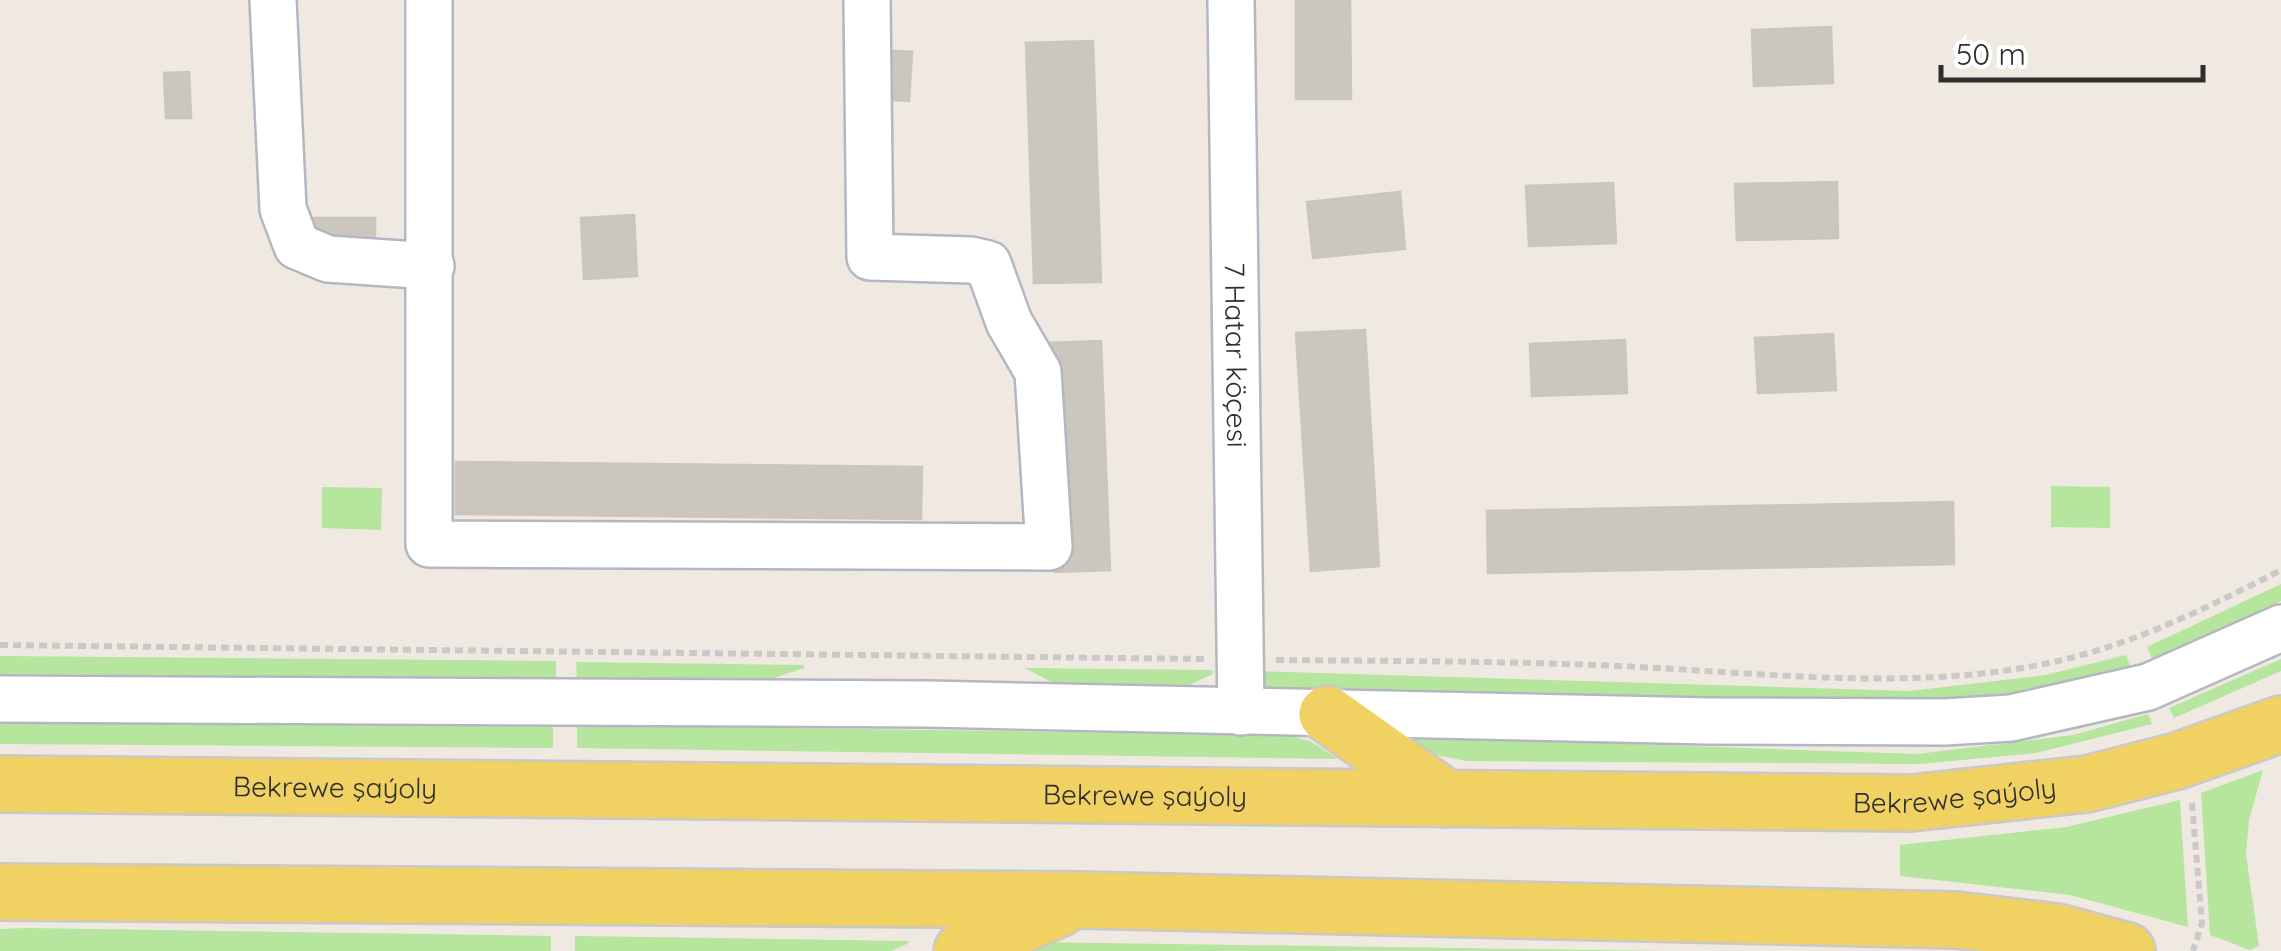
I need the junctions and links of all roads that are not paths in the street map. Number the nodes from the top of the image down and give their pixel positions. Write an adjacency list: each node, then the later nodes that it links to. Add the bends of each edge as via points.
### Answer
1 (273, 0): 5 (street, via 283,209 297,246 328,259)
2 (429, 0): 5 (street)
3 (866, 0): 5 (street, via 870,257 988,264 1009,322 1038,372 1049,547 428,544)
4 (1231, 0): 8 (street, 7 Hatar köçesi)
5 (431, 266)
6 (2281, 628): 9 (street, via 2148,687 2011,718)
7 (0, 699): 8 (street)
8 (1241, 712): 9 (street)
9 (1328, 714): 12 (main road)
10 (2281, 724): 12 (main road, Bekrewe şaýoly, via 2133,774 1958,800)
11 (0, 784): 12 (main road, Bekrewe şaýoly)
12 (1446, 799)
13 (0, 892): 14 (main road)
14 (1080, 900): 15 (main road); 16 (main road, via 1956,920 2007,923)
15 (962, 951)
16 (2127, 951)

